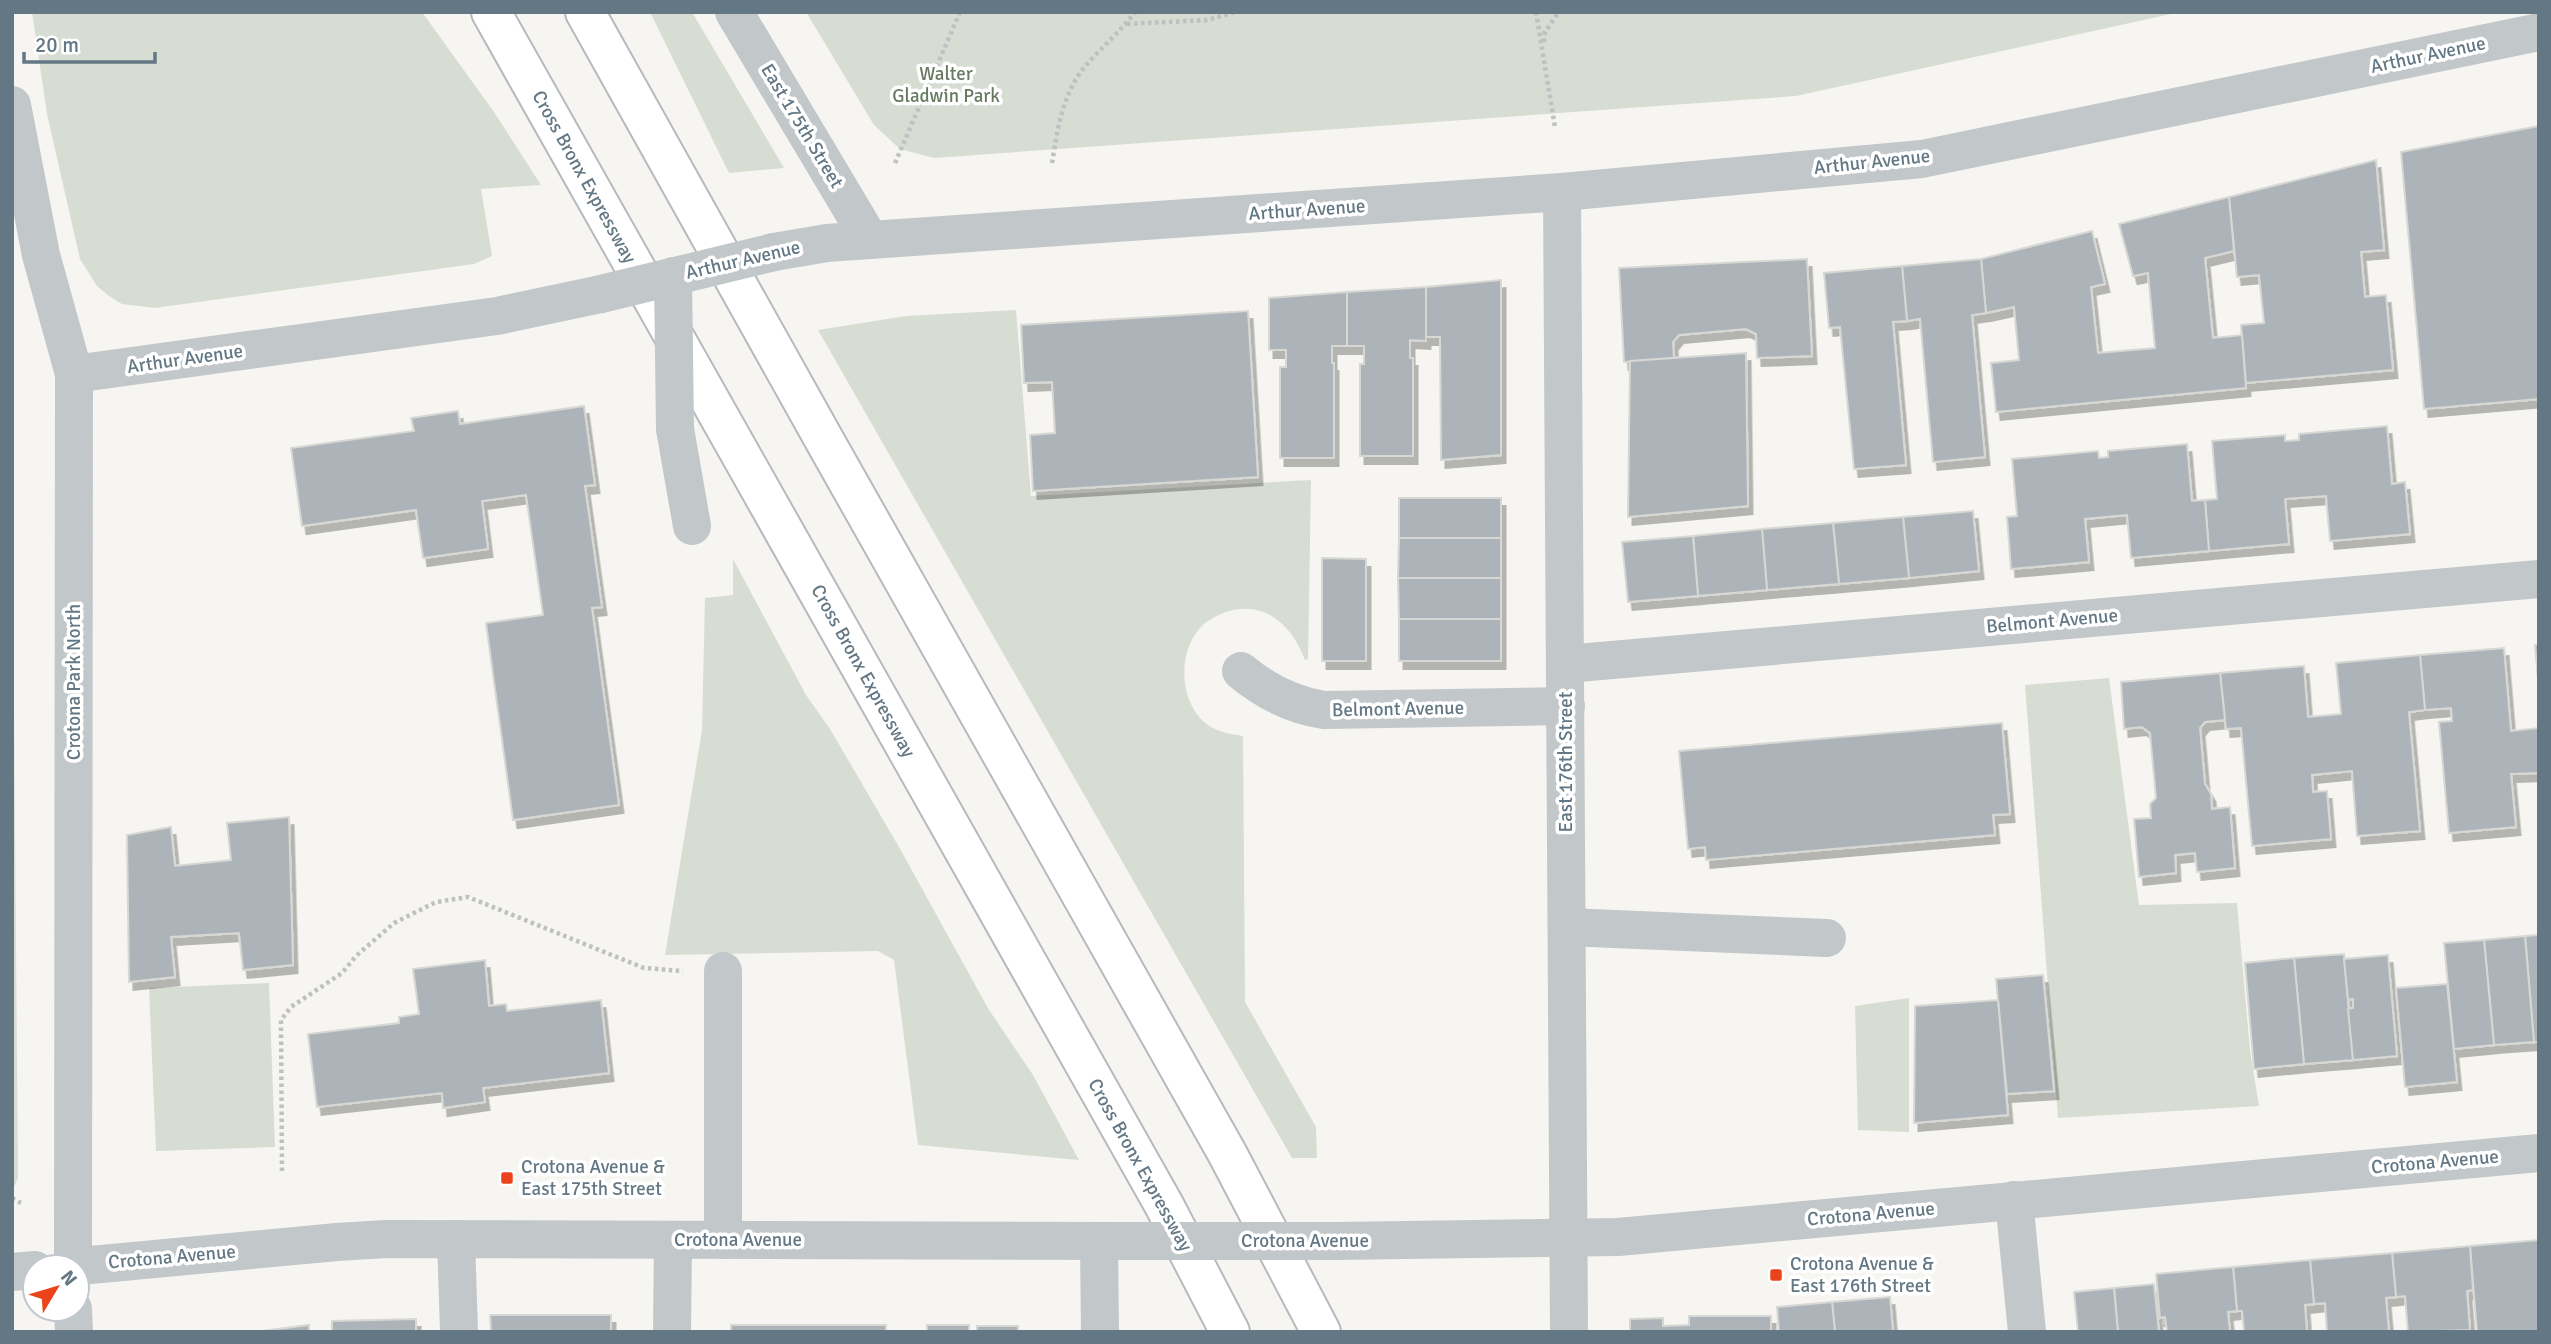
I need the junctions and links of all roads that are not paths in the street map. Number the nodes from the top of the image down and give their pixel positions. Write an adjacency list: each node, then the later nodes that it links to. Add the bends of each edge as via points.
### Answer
1 (470, 12): 9 (highway)
2 (491, 12): 9 (highway, Cross Bronx Expressway)
3 (585, 12): 8 (highway)
4 (606, 12): 8 (highway)
5 (734, 12): 11 (street, East 175th Street)
6 (2539, 32): 10 (street, Arthur Avenue, via 1922,159)
7 (12, 105): 13 (street, Crotona Park North, via 41,255)
8 (668, 161): 35 (highway, via 1227,1153)
9 (581, 171): 34 (highway, Cross Bronx Expressway, via 1164,1205)
10 (1562, 192): 11 (street, Arthur Avenue); 16 (street, East 176th Street)
11 (870, 240): 12 (street, Arthur Avenue, bridge, via 774,252)
12 (673, 276): 13 (street, Arthur Avenue, bridge, via 497,316); 14 (street, bridge, via 675,429)
13 (74, 374): 29 (street, Crotona Park North)
14 (692, 526)
15 (2539, 579): 16 (street, Belmont Avenue)
16 (1566, 664): 18 (street, East 176th Street)
17 (1241, 671): 18 (street, Belmont Avenue, via 1286,700 1324,710)
18 (1566, 706): 19 (street, East 176th Street)
19 (1567, 928): 20 (street); 25 (street, East 176th Street)
20 (1827, 937)
21 (723, 971): 27 (street)
22 (2539, 1153): 23 (street, Crotona Avenue)
23 (2014, 1200): 25 (street, Crotona Avenue); 37 (street)
24 (456, 1239): 26 (street, Crotona Avenue); 30 (street, Crotona Avenue, via 349,1241); 31 (street)
25 (1569, 1239): 28 (street, Crotona Avenue, bridge); 36 (street, East 176th Street)
26 (673, 1240): 27 (street, Crotona Avenue); 32 (street)
27 (723, 1240): 28 (street, Crotona Avenue)
28 (1112, 1241): 33 (street)
29 (71, 1253)
30 (91, 1265)
31 (459, 1332)
32 (673, 1332)
33 (1100, 1332)
34 (1230, 1332)
35 (1321, 1332)
36 (1569, 1332)
37 (2027, 1332)

